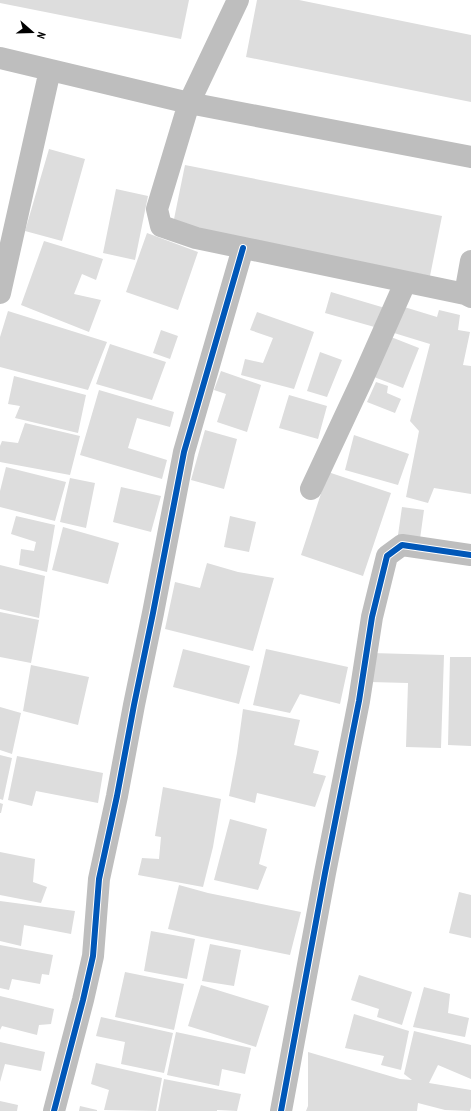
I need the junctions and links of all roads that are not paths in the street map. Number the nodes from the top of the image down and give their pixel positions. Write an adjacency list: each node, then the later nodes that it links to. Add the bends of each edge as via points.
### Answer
1 (238, 0): 4 (street)
2 (0, 58): 3 (street)
3 (50, 70): 4 (street); 9 (street)
4 (189, 103): 5 (street); 6 (street, via 157,209 160,226 196,238)
5 (471, 157)
6 (243, 248): 8 (street); 13 (street, via 184,452 99,879 92,956)
7 (471, 261): 10 (street)
8 (406, 282): 10 (street); 11 (street)
9 (0, 294)
10 (468, 296)
11 (311, 489)
12 (471, 555): 14 (street, via 402,545 387,556 372,617 359,701)
13 (54, 1111)
14 (281, 1111)

